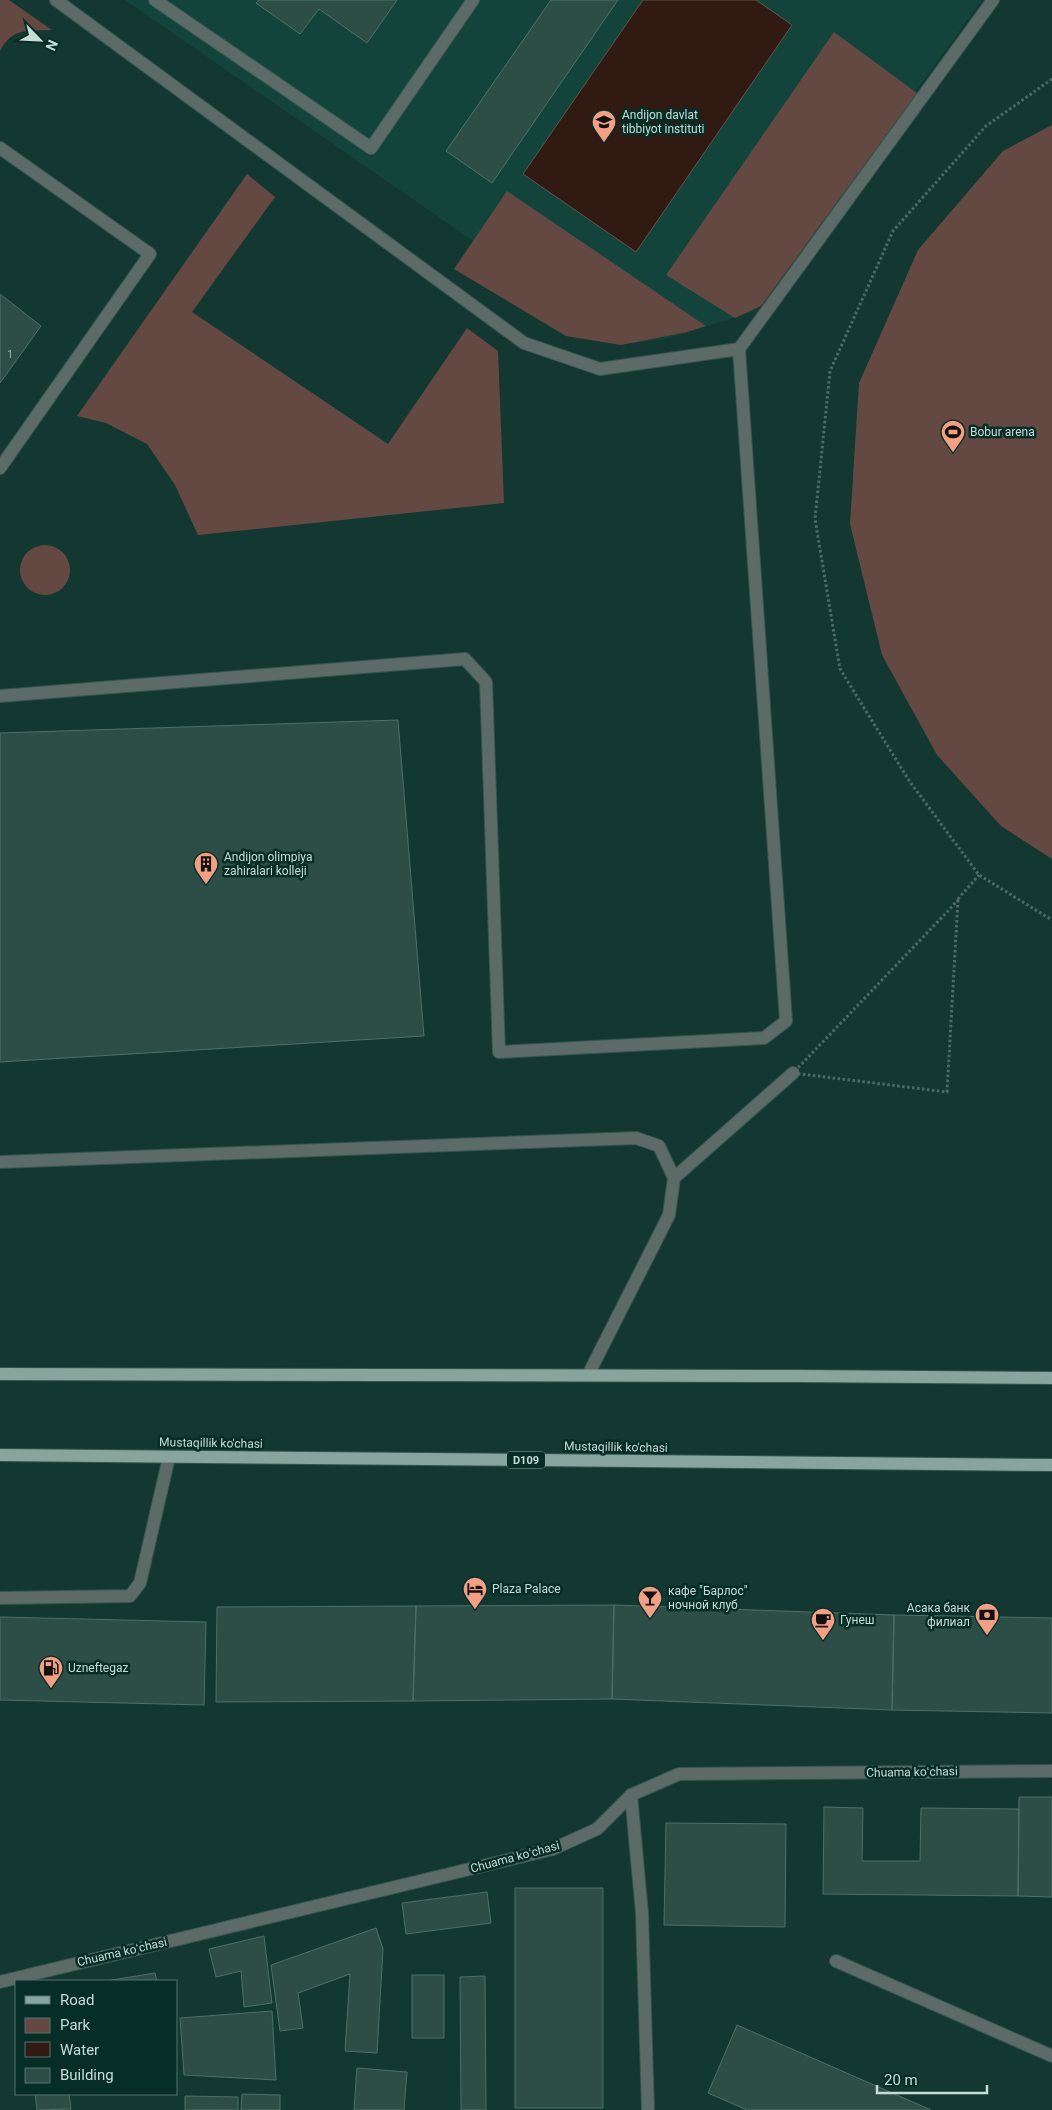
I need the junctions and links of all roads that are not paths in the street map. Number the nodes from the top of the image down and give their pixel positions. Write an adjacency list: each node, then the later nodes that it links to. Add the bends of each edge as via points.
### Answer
1 (56, 0): 6 (street, via 524,343 600,369)
2 (155, 0): 3 (street, via 371,148)
3 (473, 0)
4 (994, 0): 6 (street)
5 (0, 148): 7 (street, via 150,254)
6 (740, 349): 8 (street, via 786,1021 764,1038 499,1052 486,682 465,659)
7 (0, 468)
8 (0, 696)
9 (793, 1073): 11 (street)
10 (0, 1162): 11 (street, via 636,1138 659,1146)
11 (674, 1178): 13 (street, via 670,1215)
12 (0, 1374): 13 (main road)
13 (588, 1375): 14 (main road)
14 (1052, 1378)
15 (0, 1455): 16 (main road, Mustaqillik ko'chasi / D109)
16 (168, 1457): 17 (main road, Mustaqillik ko'chasi / D109); 18 (street, via 140,1582 130,1596)
17 (1052, 1465)
18 (0, 1598)
19 (1052, 1771): 20 (street, Chuama koʻchasi, via 679,1774)
20 (631, 1795): 22 (street, Chuama koʻchasi, via 598,1828 553,1849); 24 (street, via 642,1913)
21 (836, 1961): 23 (street)
22 (0, 1982)
23 (1052, 2056)
24 (648, 2110)

